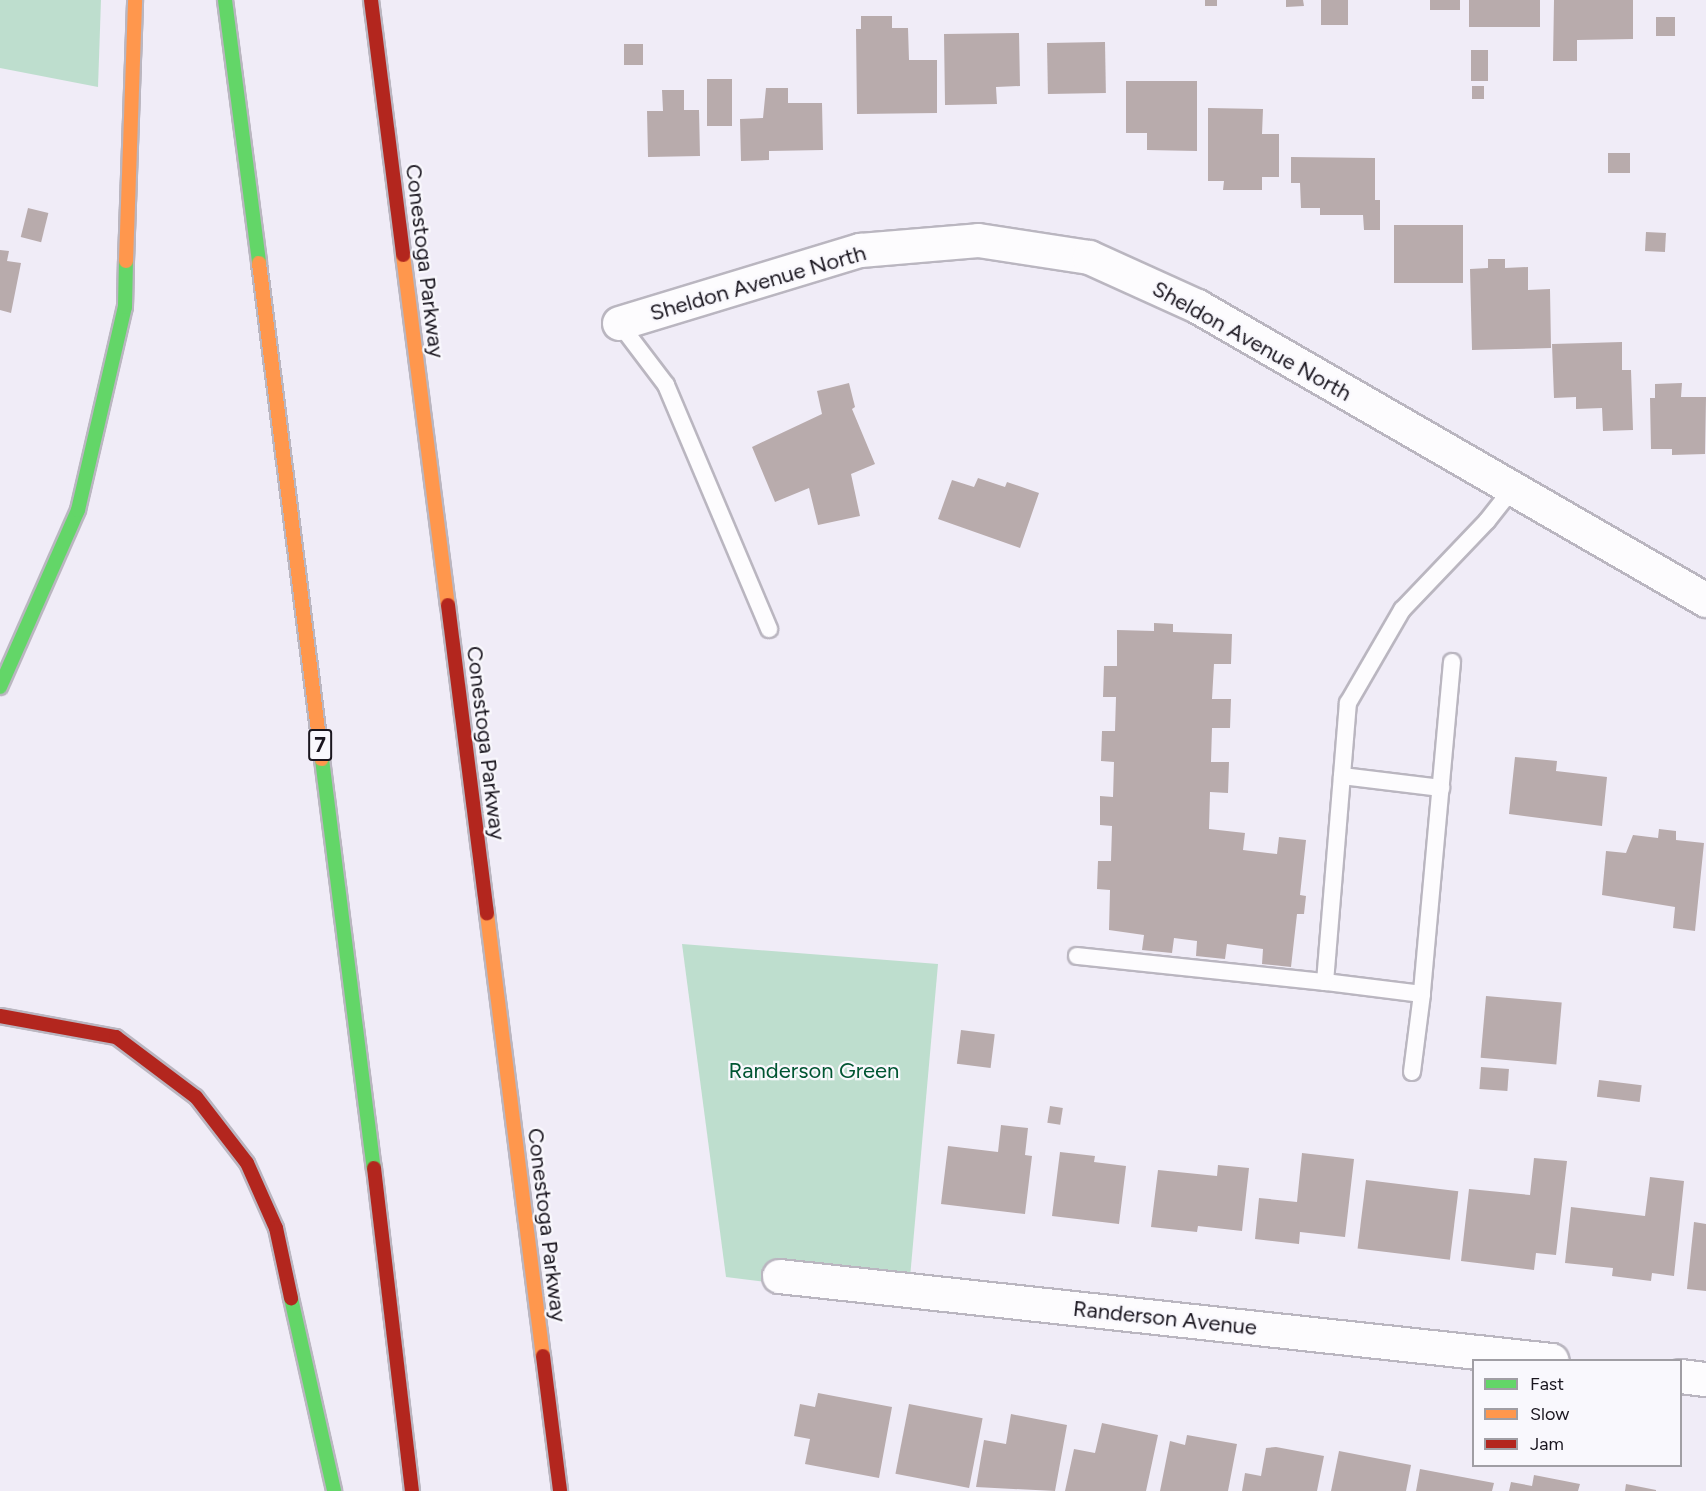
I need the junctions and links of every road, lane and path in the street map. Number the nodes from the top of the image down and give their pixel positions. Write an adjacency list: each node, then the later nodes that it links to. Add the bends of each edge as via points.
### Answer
1 (135, 0): 9 (highway, via 125,307 78,510)
2 (225, 0): 22 (highway, 7, via 400,1368)
3 (371, 0): 23 (highway, Conestoga Parkway)
4 (619, 324): 5 (street, Sheldon Avenue North, via 860,250 978,240 1089,257 1197,306); 7 (lane, via 666,386)
5 (1513, 488): 6 (street, Sheldon Avenue North); 10 (lane, via 1402,610 1348,703)
6 (1706, 600)
7 (769, 629)
8 (1452, 662): 11 (lane)
9 (0, 687)
10 (1342, 776): 11 (lane); 13 (lane)
11 (1441, 788): 14 (lane)
12 (1077, 956): 13 (lane)
13 (1325, 982): 14 (lane)
14 (1422, 994): 16 (lane)
15 (0, 1017): 21 (highway, via 26,1018 116,1037 196,1097 247,1163 276,1228)
16 (1412, 1072)
17 (779, 1276): 18 (street, Randerson Avenue)
18 (1542, 1359)
19 (1682, 1376): 20 (street)
20 (1706, 1379)
21 (334, 1491)
22 (412, 1491)
23 (560, 1491)

